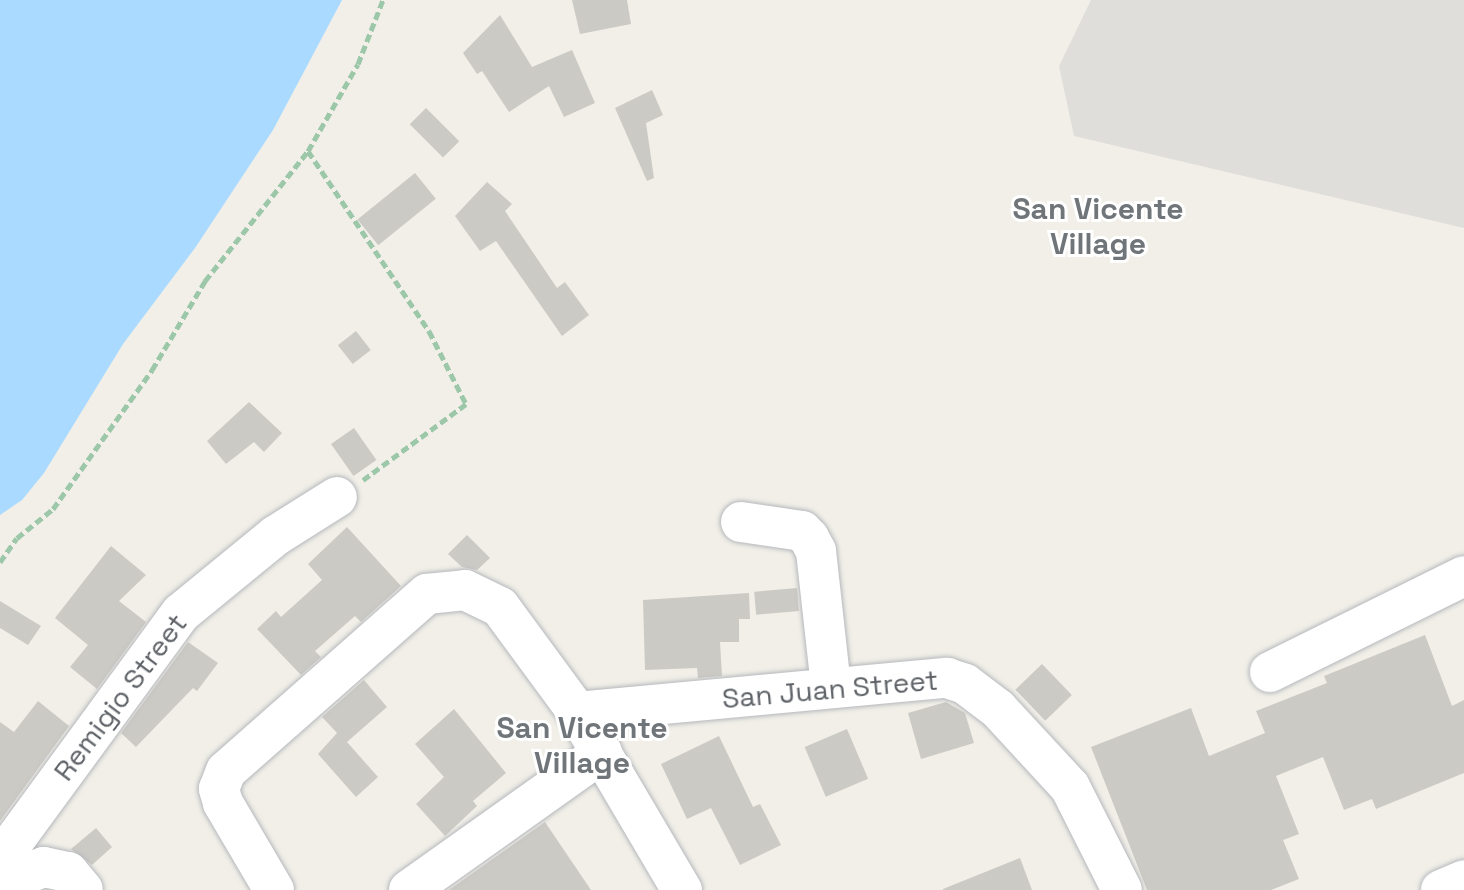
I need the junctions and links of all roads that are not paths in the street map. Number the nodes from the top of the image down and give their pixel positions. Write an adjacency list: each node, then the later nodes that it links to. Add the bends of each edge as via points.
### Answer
1 (337, 497): 8 (street, Remigio Street, via 275,536 181,613)
2 (741, 522): 5 (street, via 802,531 809,538 816,551)
3 (1464, 576): 4 (street)
4 (1270, 672)
5 (831, 687): 6 (street, San Juan Street); 15 (street, San Juan Street, via 947,678 965,684 998,709 1070,787)
6 (577, 712): 7 (street); 12 (street, via 500,607 465,590 427,594 226,771 219,789 223,803)
7 (602, 753): 13 (street); 14 (street)
8 (0, 860)
9 (1464, 880): 16 (street)
10 (13, 890): 11 (street, via 23,875 44,867 68,872)
11 (83, 890)
12 (274, 890)
13 (409, 890)
14 (682, 890)
15 (1122, 890)
16 (1441, 890)

